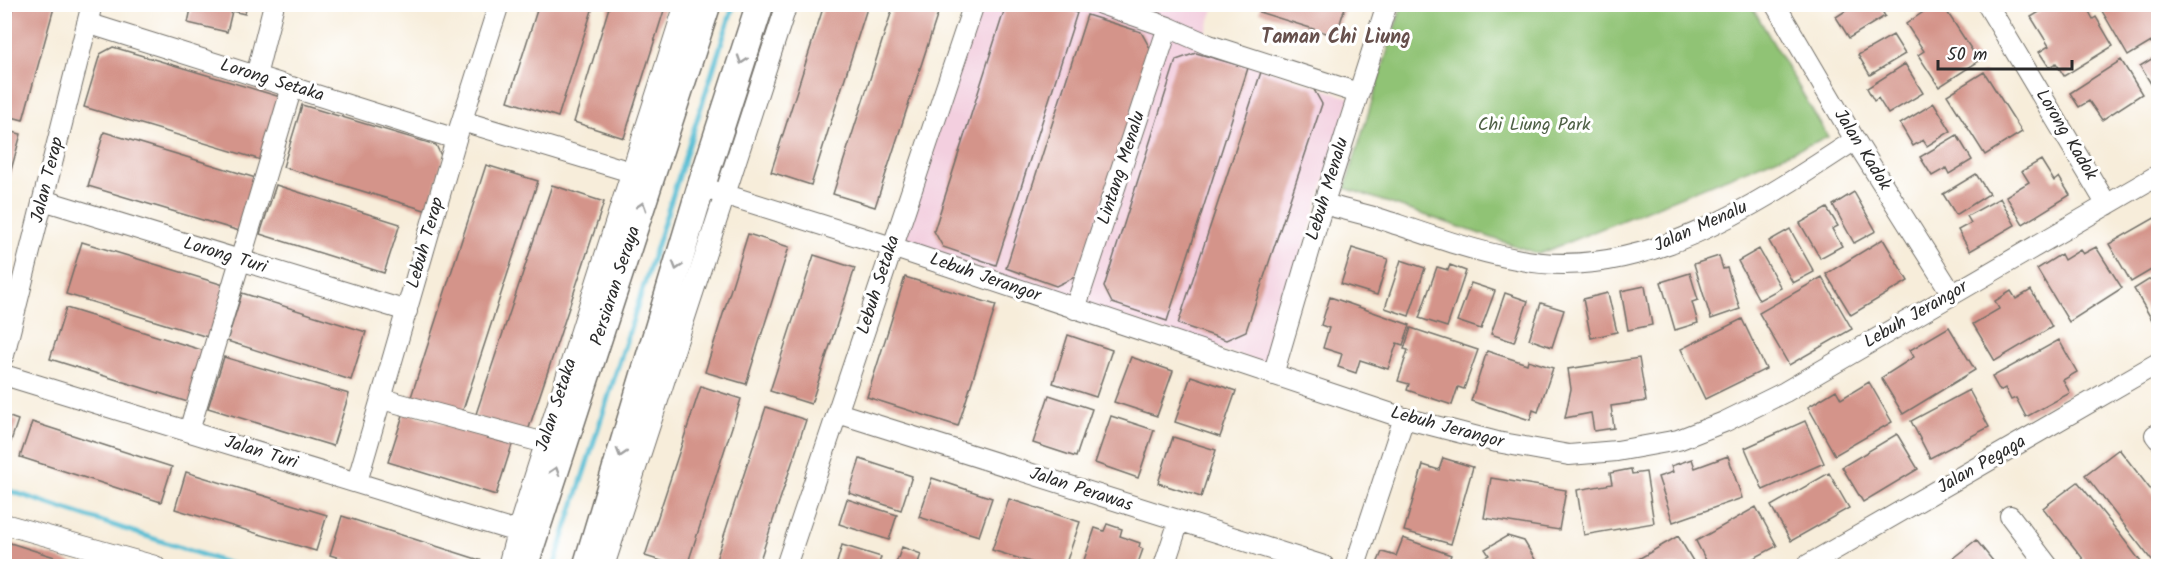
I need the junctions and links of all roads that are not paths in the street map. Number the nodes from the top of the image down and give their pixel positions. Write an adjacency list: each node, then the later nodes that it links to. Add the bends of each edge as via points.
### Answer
1 (274, 4): 14 (street)
2 (499, 4): 17 (street, Lebuh Terap)
3 (685, 4): 19 (street, Jalan Setaka)
4 (707, 4): 47 (main road, Persiaran Seraya, one-way to 4)
5 (760, 4): 21 (main road, one-way to 21)
6 (787, 4): 21 (street)
7 (974, 4): 25 (street, Lebuh Setaka)
8 (1101, 4): 13 (street)
9 (1387, 4): 16 (street, Lebuh Menalu)
10 (1775, 4): 18 (street, Jalan Kadok)
11 (1987, 4): 24 (street, Lorong Kadok)
12 (89, 14): 14 (street, Lorong Setaka); 22 (street, Jalan Terap)
13 (1168, 27): 16 (street, via 1209,45); 28 (street, Lintang Menalu)
14 (256, 76): 15 (street, Lorong Setaka)
15 (292, 87): 17 (street, Lorong Setaka); 26 (street)
16 (1358, 93): 23 (street, Lebuh Menalu)
17 (459, 130): 19 (street, Lorong Setaka); 29 (street, Lebuh Terap)
18 (1855, 140): 23 (street, Jalan Menalu, via 1737,213 1652,251 1605,260 1558,264 1516,260); 27 (street, Jalan Kadok)
19 (631, 172): 38 (street, Jalan Setaka)
20 (2158, 175): 24 (street, Lebuh Jerangor)
21 (714, 191): 25 (street, Lebuh Jerangor); 48 (main road, one-way to 48); 49 (street)
22 (43, 200): 26 (street, Lorong Turi); 30 (street, Jalan Terap)
23 (1323, 204): 33 (street, Lebuh Menalu)
24 (2107, 205): 27 (street, Lebuh Jerangor)
25 (892, 247): 28 (street, Lebuh Jerangor); 35 (street, Lebuh Setaka)
26 (240, 260): 29 (street, Lorong Turi); 37 (street)
27 (1952, 294): 36 (street, Lebuh Jerangor, via 1785,392 1678,440 1569,455 1497,442)
28 (1075, 309): 33 (street, Lebuh Jerangor)
29 (407, 311): 34 (street, Lebuh Terap)
30 (4, 355)
31 (2158, 363): 44 (street, Jalan Pegaga)
32 (4, 375): 37 (street, Jalan Turi)
33 (1273, 375): 36 (street, Lebuh Jerangor)
34 (382, 399): 38 (street); 39 (street, Lebuh Terap)
35 (837, 413): 41 (street, Jalan Perawas); 50 (street, Lebuh Setaka)
36 (1404, 418): 53 (street)
37 (189, 431): 39 (street, Jalan Turi)
38 (545, 443): 43 (street, Jalan Setaka)
39 (357, 482): 43 (street, Jalan Turi)
40 (2010, 516): 54 (street)
41 (1179, 521): 51 (street); 52 (street, Jalan Perawas)
42 (4, 524): 45 (street)
43 (517, 532): 46 (street, Jalan Setaka)
44 (1817, 564)
45 (155, 567)
46 (508, 567)
47 (524, 567)
48 (587, 567)
49 (604, 567)
50 (786, 567)
51 (1164, 567)
52 (1324, 567)
53 (1355, 567)
54 (2048, 567)

